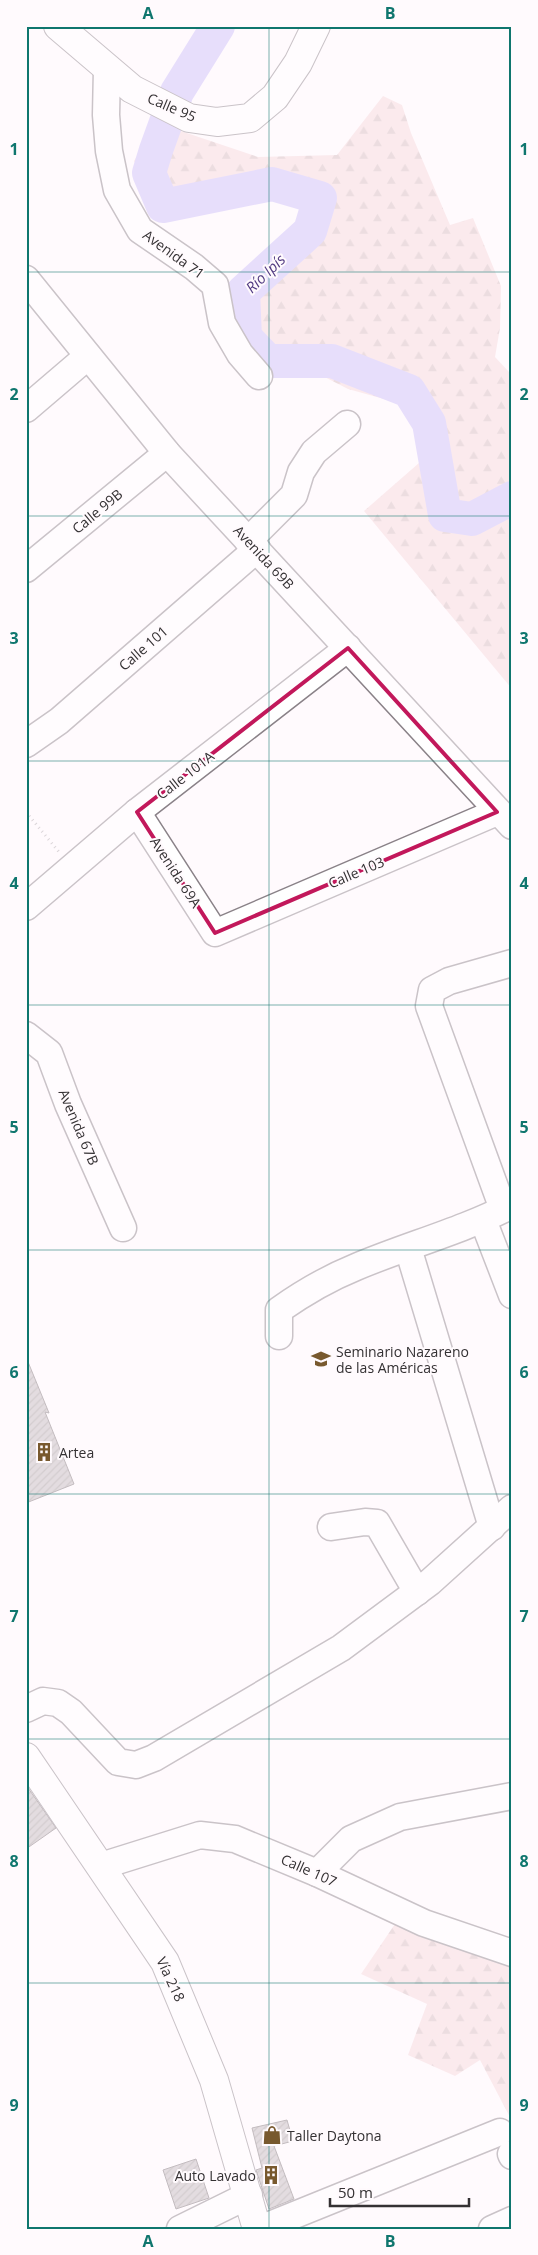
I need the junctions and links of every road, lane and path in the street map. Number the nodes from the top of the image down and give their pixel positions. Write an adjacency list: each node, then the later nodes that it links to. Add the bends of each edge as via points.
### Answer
1 (58, 26): 3 (main road)
2 (316, 26): 3 (main road, Calle 95, via 298,63 275,97 250,118 217,122 189,118 132,89)
3 (107, 68): 6 (street, Avenida 71, via 108,142 117,190 140,230 215,285 222,322 240,354)
4 (26, 279): 5 (street, Avenida 69B)
5 (88, 356): 7 (street); 9 (street, Avenida 69B)
6 (259, 376)
7 (26, 409)
8 (347, 424): 10 (street, Calle 101, via 314,452 301,472 294,494)
9 (167, 453): 10 (street, Avenida 69B); 11 (street, Calle 99B)
10 (252, 545): 12 (street, Avenida 69B); 13 (street, Calle 101, via 59,721)
11 (26, 569)
12 (348, 648): 15 (street, Calle 101A); 16 (street, Avenida 69B)
13 (26, 744)
14 (26, 812): 17 (path)
15 (137, 812): 17 (street, Calle 101A); 19 (street, Avenida 69A)
16 (505, 819): 19 (street, Calle 103)
17 (72, 868): 18 (street, Calle 101A)
18 (26, 907)
19 (214, 933)
20 (512, 963): 22 (street, via 449,981 432,990 429,1006)
21 (26, 1035): 23 (street, Avenida 67B, via 50,1053 68,1104)
22 (499, 1211): 24 (street); 25 (street)
23 (124, 1228)
24 (408, 1248): 26 (street, via 354,1267 303,1293 279,1310); 29 (street)
25 (512, 1295)
26 (279, 1336)
27 (512, 1508): 29 (street)
28 (331, 1527): 30 (street, via 376,1523)
29 (492, 1527): 30 (street)
30 (417, 1592): 31 (street, via 341,1648 154,1758 136,1765 118,1762 58,1702 43,1701)
31 (26, 1709)
32 (29, 1767): 34 (main road, Vía 218)
33 (512, 1796): 35 (street, via 400,1817 351,1839)
34 (101, 1866): 35 (street, Calle 107, via 200,1836 235,1838); 38 (main road, Vía 218, via 165,1962 214,2080)
35 (317, 1873): 36 (street, Calle 107, via 424,1923)
36 (512, 1954)
37 (508, 2147): 41 (street)
38 (249, 2195): 40 (street); 41 (main road, Vía 218)
39 (512, 2220): 42 (street)
40 (180, 2229)
41 (258, 2229)
42 (492, 2229)

